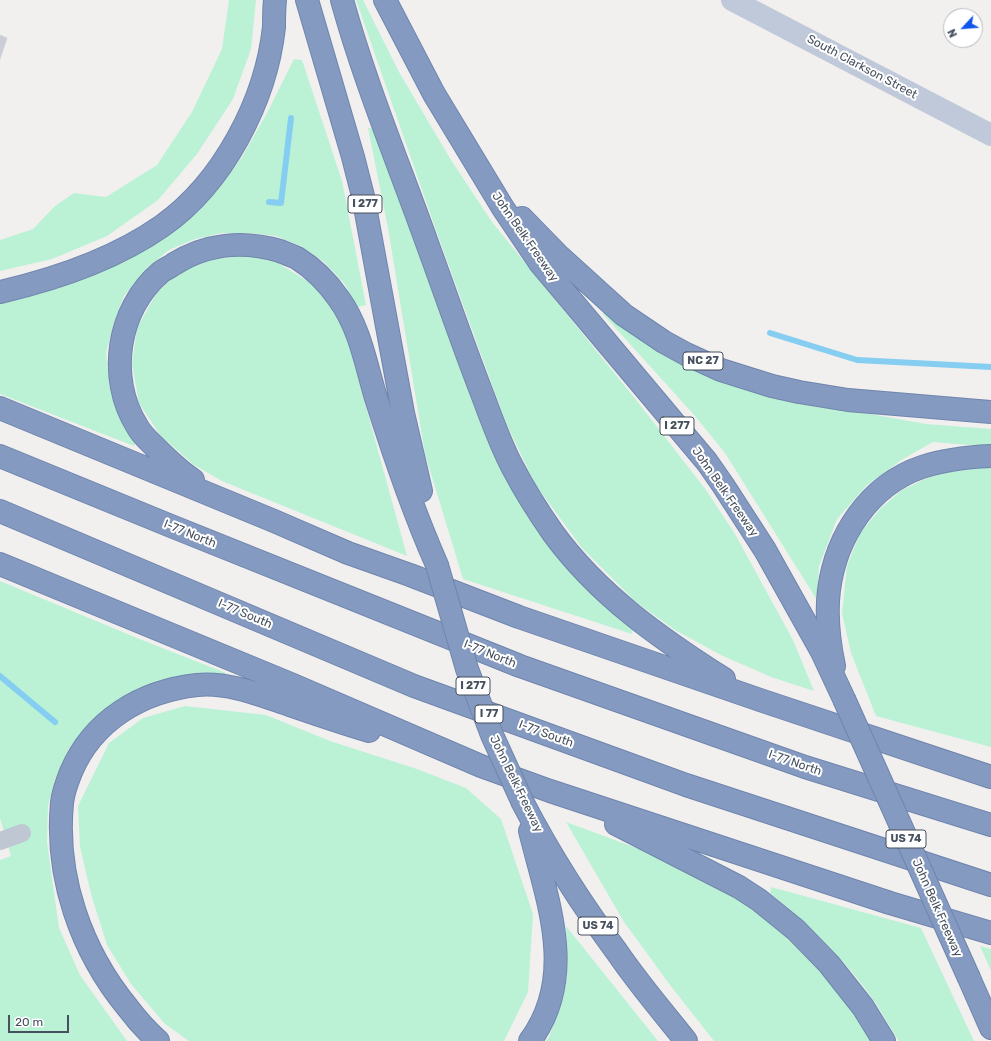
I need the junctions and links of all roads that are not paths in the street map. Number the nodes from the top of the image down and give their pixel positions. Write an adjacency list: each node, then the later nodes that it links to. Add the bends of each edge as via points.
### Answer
1 (275, 0): 8 (highway, via 274,28 256,100 239,138 217,172 193,199 164,225 113,254 76,269)
2 (307, 0): 16 (highway, John Belk Freeway / I 277, via 363,196 403,413)
3 (342, 0): 18 (highway, via 378,113 471,366 512,467 525,490 554,534 587,575 678,650)
4 (385, 0): 7 (highway, John Belk Freeway / I 277, via 434,94)
5 (732, 0): 6 (main road, South Clarkson Street)
6 (991, 135)
7 (482, 172): 10 (highway, NC 27, via 560,257 606,300 664,342 686,354 721,370 798,392 848,400); 17 (highway, John Belk Freeway / I 277, via 540,263 707,462 723,485 765,550 822,652)
8 (0, 292)
9 (0, 408): 13 (highway)
10 (991, 412)
11 (0, 456): 23 (highway, I-77 North, via 520,666 805,767)
12 (991, 456): 17 (highway, via 942,462 909,472 874,496 848,530 836,559 828,605 834,665)
13 (222, 500): 16 (highway, via 172,464 137,426 125,403 120,378 120,352 126,324 136,301 162,272 186,256 212,248 238,244 265,247 298,258 321,277 340,299 354,325 403,478); 18 (highway, via 348,553 519,618)
14 (0, 511): 26 (highway, I-77 South / I 77, via 414,686 686,785)
15 (0, 564): 19 (highway, via 293,684)
16 (437, 565): 22 (highway, John Belk Freeway / I 277, bridge, via 467,670)
17 (844, 699): 28 (highway, John Belk Freeway / US 74, bridge)
18 (763, 701): 20 (highway)
19 (481, 766): 21 (highway); 29 (highway, via 228,686 198,685 168,690 139,700 104,725 89,741 77,760 62,802 62,842 67,883 71,903 93,957 115,992)
20 (988, 775)
21 (550, 792): 27 (highway, via 890,903); 32 (highway, via 739,887 759,900 796,930 829,964 863,1007)
22 (523, 803): 30 (highway, via 550,905 557,963 553,992 543,1020); 31 (highway, John Belk Freeway / US 74, via 568,882 617,953)
23 (991, 825)
24 (22, 833): 25 (street)
25 (0, 841)
26 (991, 885)
27 (991, 933)
28 (991, 1028)
29 (158, 1041)
30 (530, 1041)
31 (686, 1041)
32 (884, 1041)

